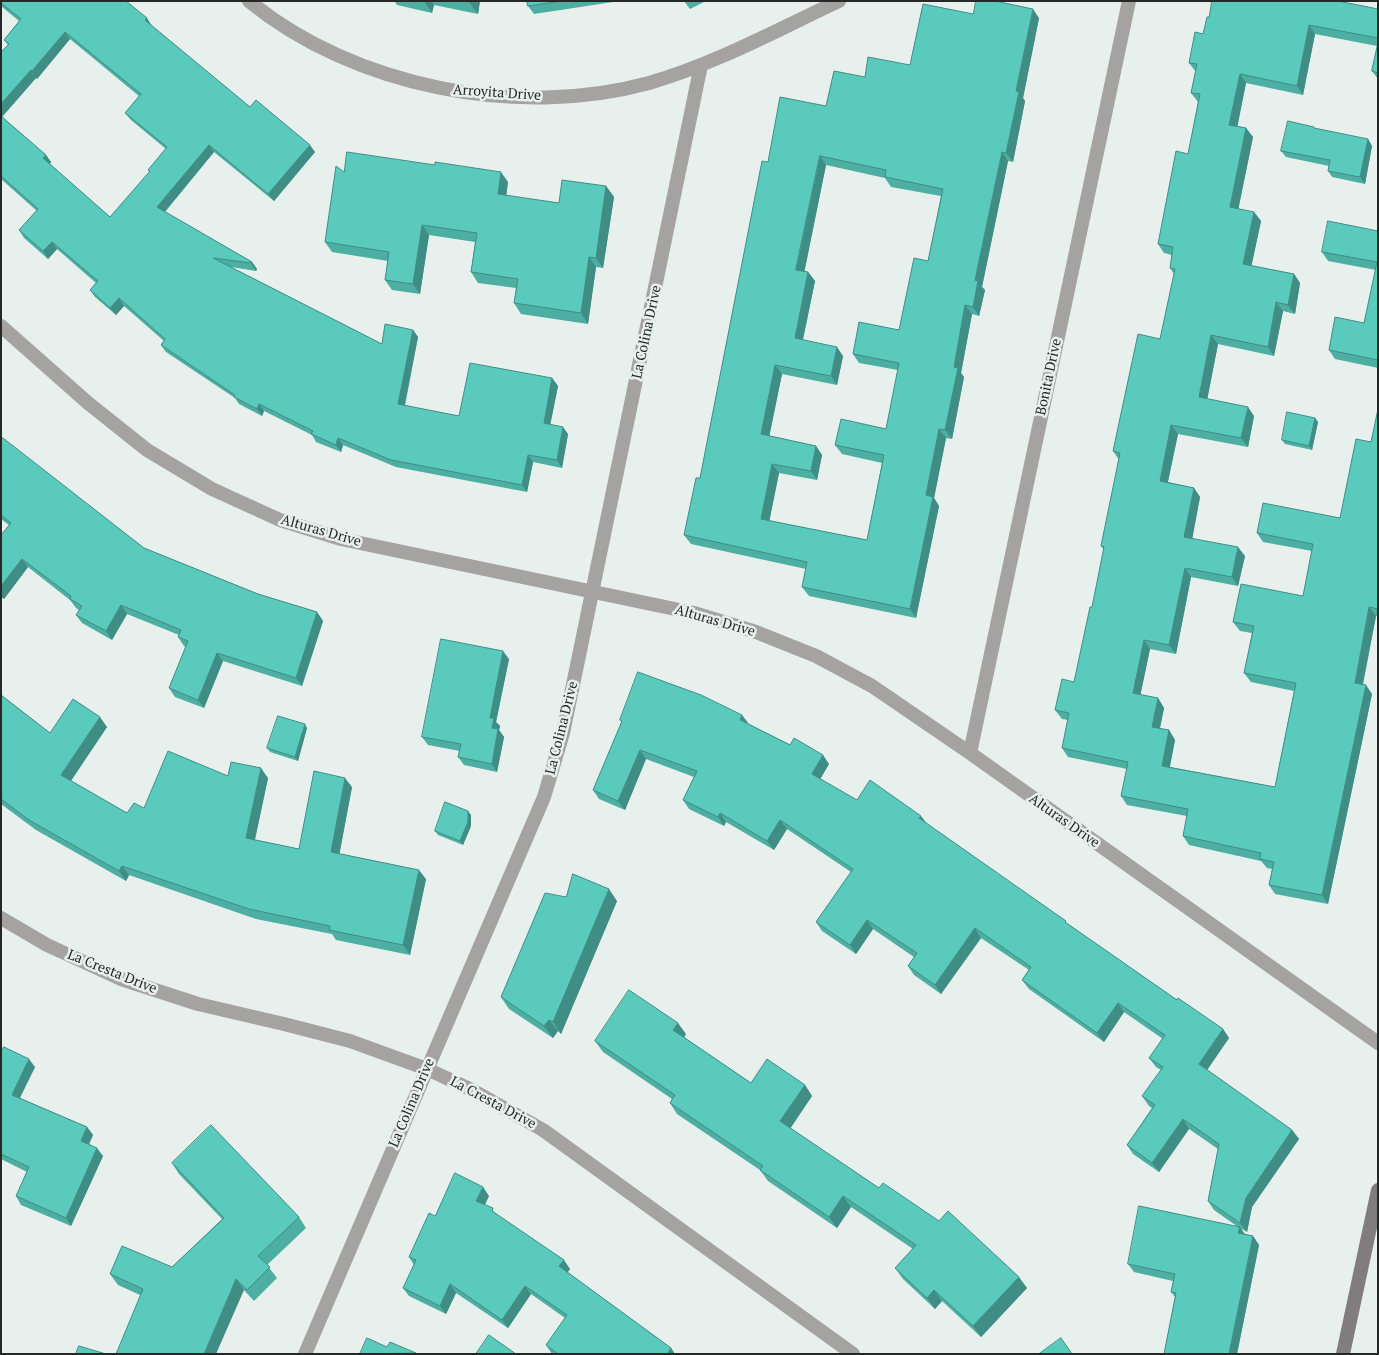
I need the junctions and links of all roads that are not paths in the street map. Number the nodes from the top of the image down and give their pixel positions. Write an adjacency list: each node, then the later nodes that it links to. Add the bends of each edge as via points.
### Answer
1 (249, 1): 4 (street, Arroyita Drive, via 318,46 377,72 447,90 520,98 584,95 648,83)
2 (839, 1): 4 (street, Arroyita Drive)
3 (1129, 1): 7 (street, Bonita Drive)
4 (701, 65): 6 (street, La Colina Drive)
5 (1, 326): 6 (street, Alturas Drive, via 147,450 220,493 280,520 341,539)
6 (593, 592): 7 (street, Alturas Drive, via 694,613 756,632 816,656 872,686); 10 (street, La Colina Drive, via 563,733 544,796)
7 (970, 753): 9 (street, Alturas Drive)
8 (1, 918): 10 (street, La Cresta Drive, via 47,945 121,978 198,1004 350,1041)
9 (1378, 1043)
10 (427, 1069): 12 (street, La Colina Drive); 13 (street, La Cresta Drive, via 543,1130)
11 (1378, 1190): 14 (main road)
12 (305, 1354)
13 (853, 1354)
14 (1343, 1354)

